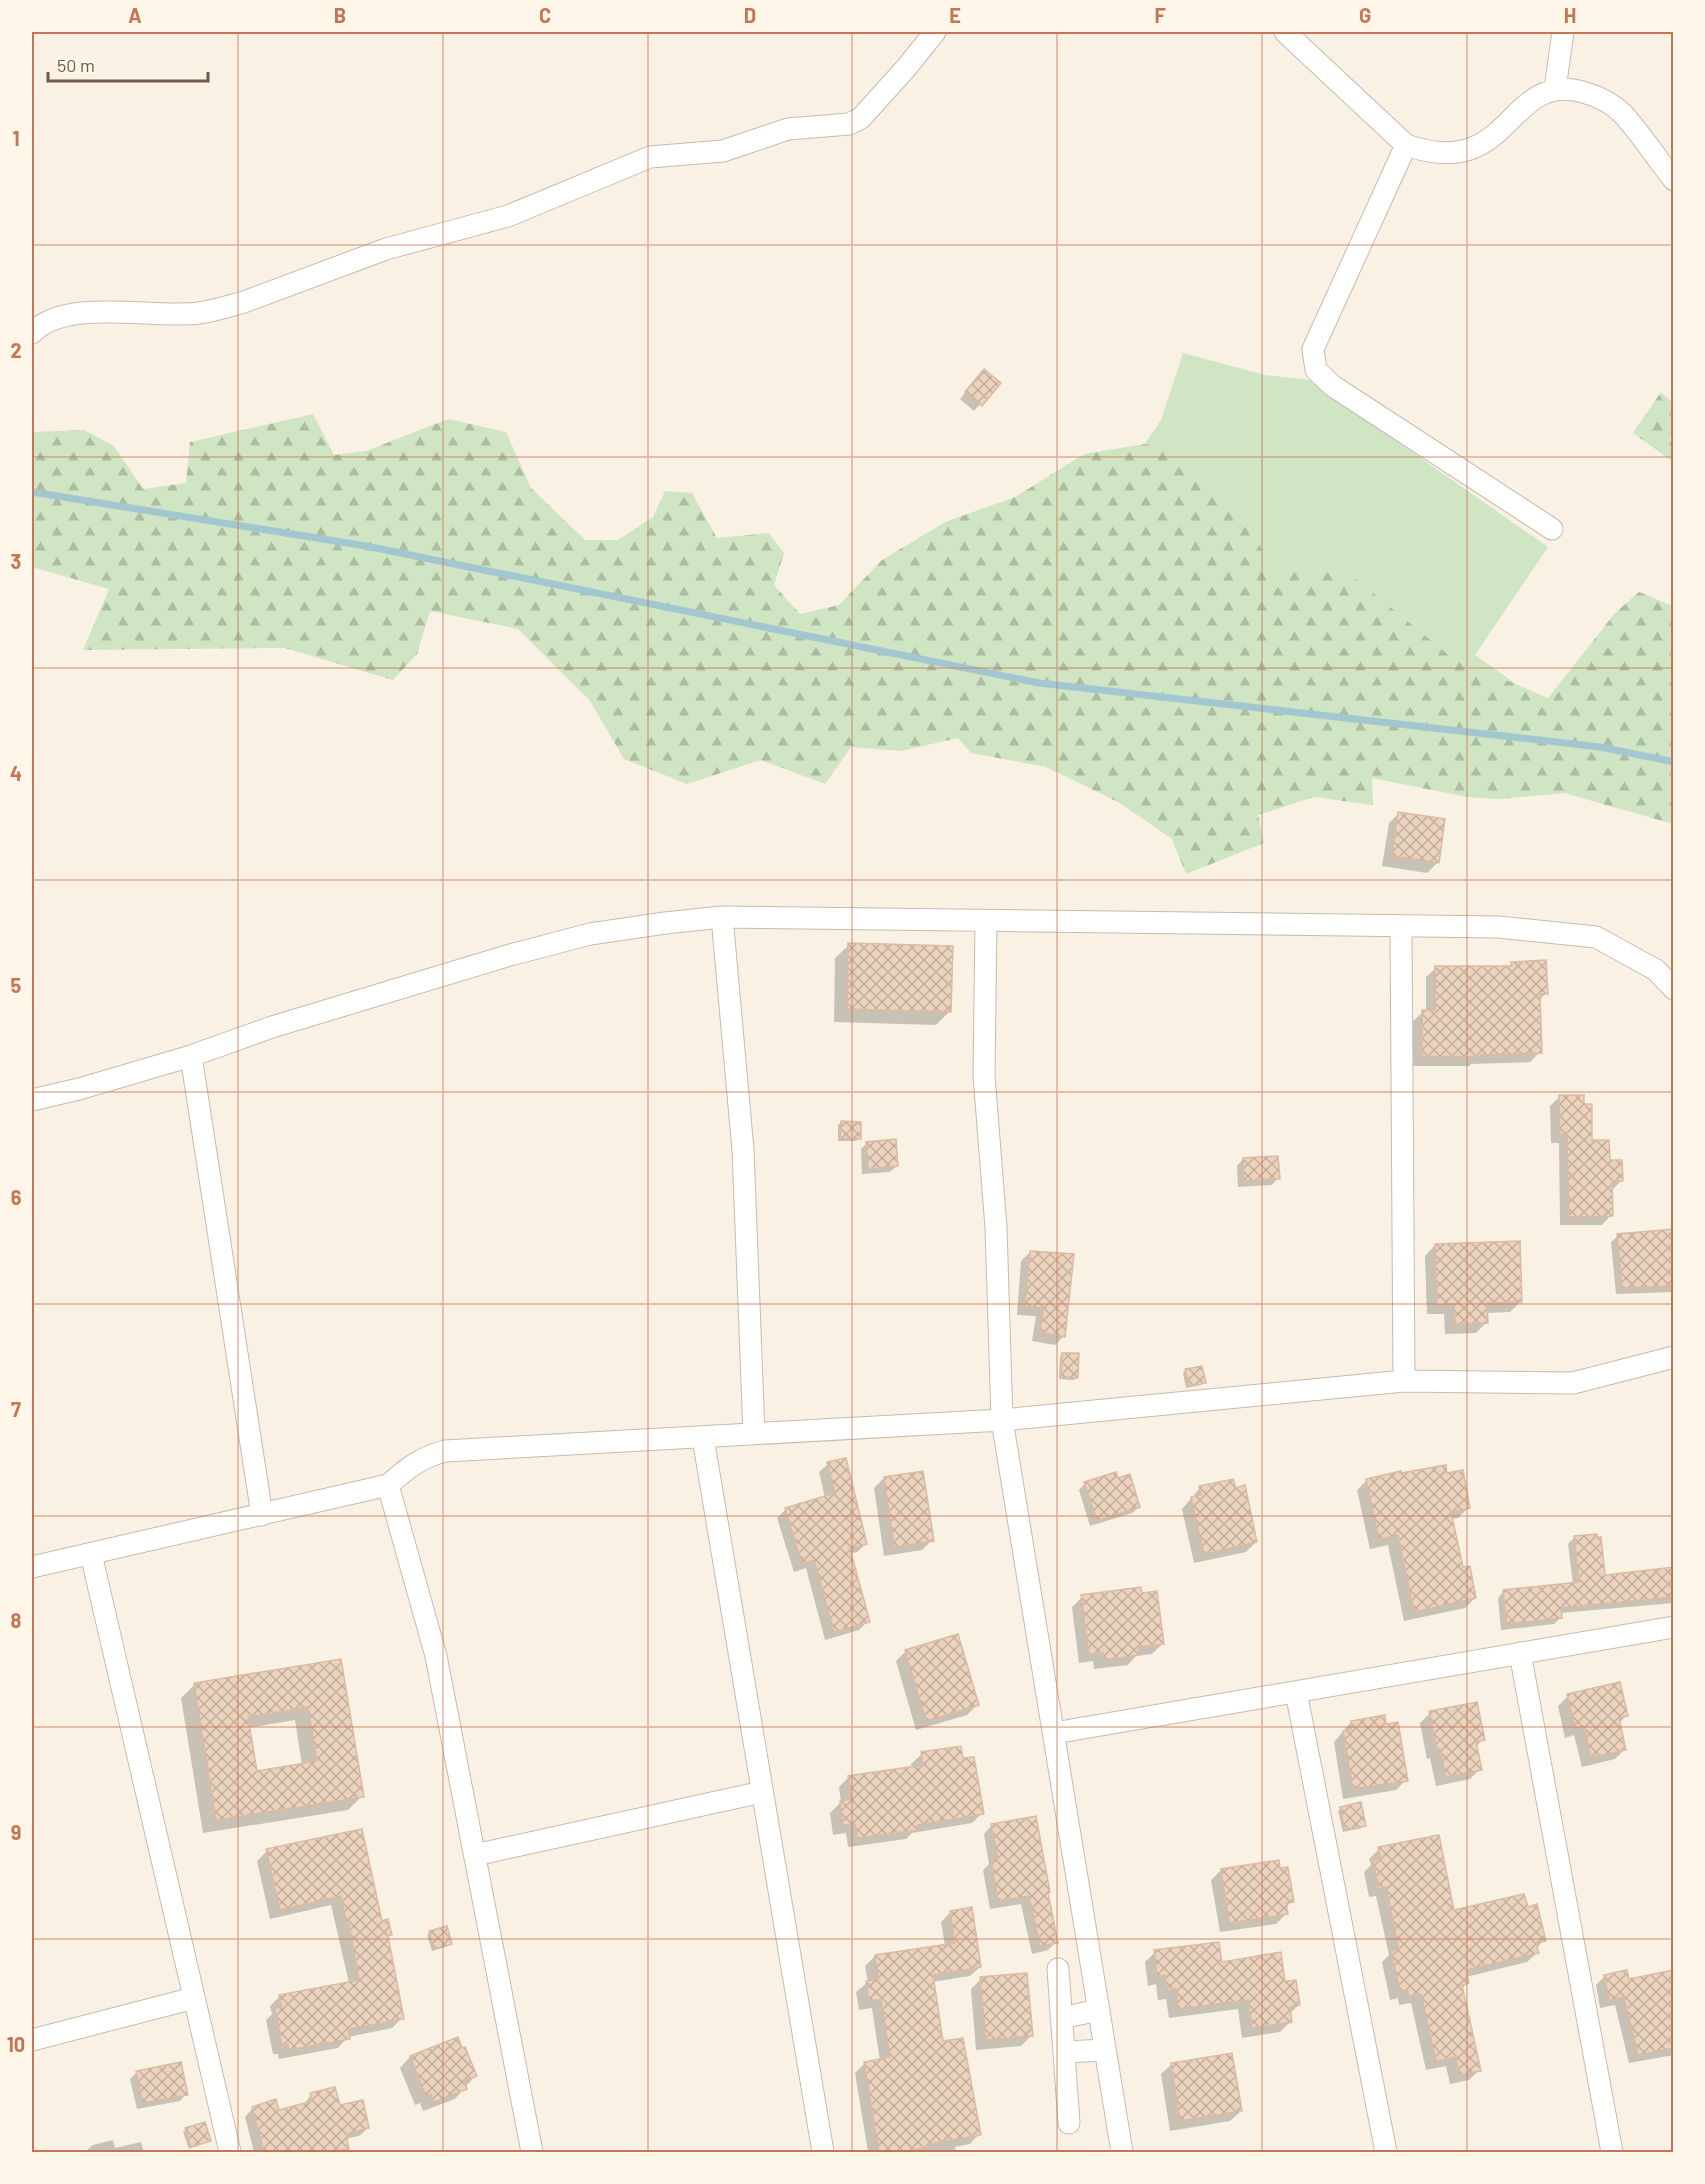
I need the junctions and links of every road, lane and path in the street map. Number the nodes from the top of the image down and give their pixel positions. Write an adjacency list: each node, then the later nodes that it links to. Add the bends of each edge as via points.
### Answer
1 (935, 32): 7 (street, via 861,118 849,124 788,129 723,151 650,157 508,216 386,249 224,308 198,313 82,313 58,317)
2 (1285, 32): 5 (street)
3 (1563, 32): 4 (street)
4 (1555, 89): 5 (street, via 1530,102 1488,140 1471,149 1446,153); 6 (street, via 1568,88 1607,102 1622,114)
5 (1406, 145): 8 (street, via 1313,349 1316,370 1334,387)
6 (1674, 180)
7 (32, 333)
8 (1552, 529)
9 (722, 917): 10 (street); 13 (street, via 590,934 510,955); 18 (street, via 743,1150)
10 (986, 921): 11 (street); 17 (street, via 984,1076 996,1227)
11 (1401, 926): 12 (street, via 1498,927 1596,937 1656,970); 16 (street)
12 (1674, 989)
13 (191, 1056): 14 (street); 21 (street)
14 (32, 1100)
15 (1674, 1357): 16 (street, via 1573,1383)
16 (1404, 1381): 17 (street)
17 (1002, 1420): 18 (street); 27 (street)
18 (754, 1433): 19 (street)
19 (703, 1438): 20 (street, via 445,1451 412,1464); 28 (street)
20 (388, 1485): 21 (street); 29 (street, via 436,1656)
21 (262, 1515): 22 (street)
22 (91, 1554): 23 (street); 31 (street)
23 (32, 1567)
24 (1674, 1627): 25 (street)
25 (1520, 1653): 26 (street); 43 (street)
26 (1296, 1692): 27 (street); 42 (street)
27 (1054, 1733): 32 (street)
28 (762, 1792): 29 (street); 40 (street)
29 (475, 1855): 39 (street)
30 (1058, 1969): 33 (street)
31 (194, 1998): 34 (street); 38 (street)
32 (1099, 2010): 33 (street); 35 (street)
33 (1061, 2018): 36 (street)
34 (32, 2040)
35 (1106, 2050): 36 (street); 41 (street)
36 (1064, 2052): 37 (street)
37 (1069, 2123)
38 (230, 2152)
39 (532, 2152)
40 (823, 2152)
41 (1122, 2152)
42 (1386, 2152)
43 (1612, 2152)

